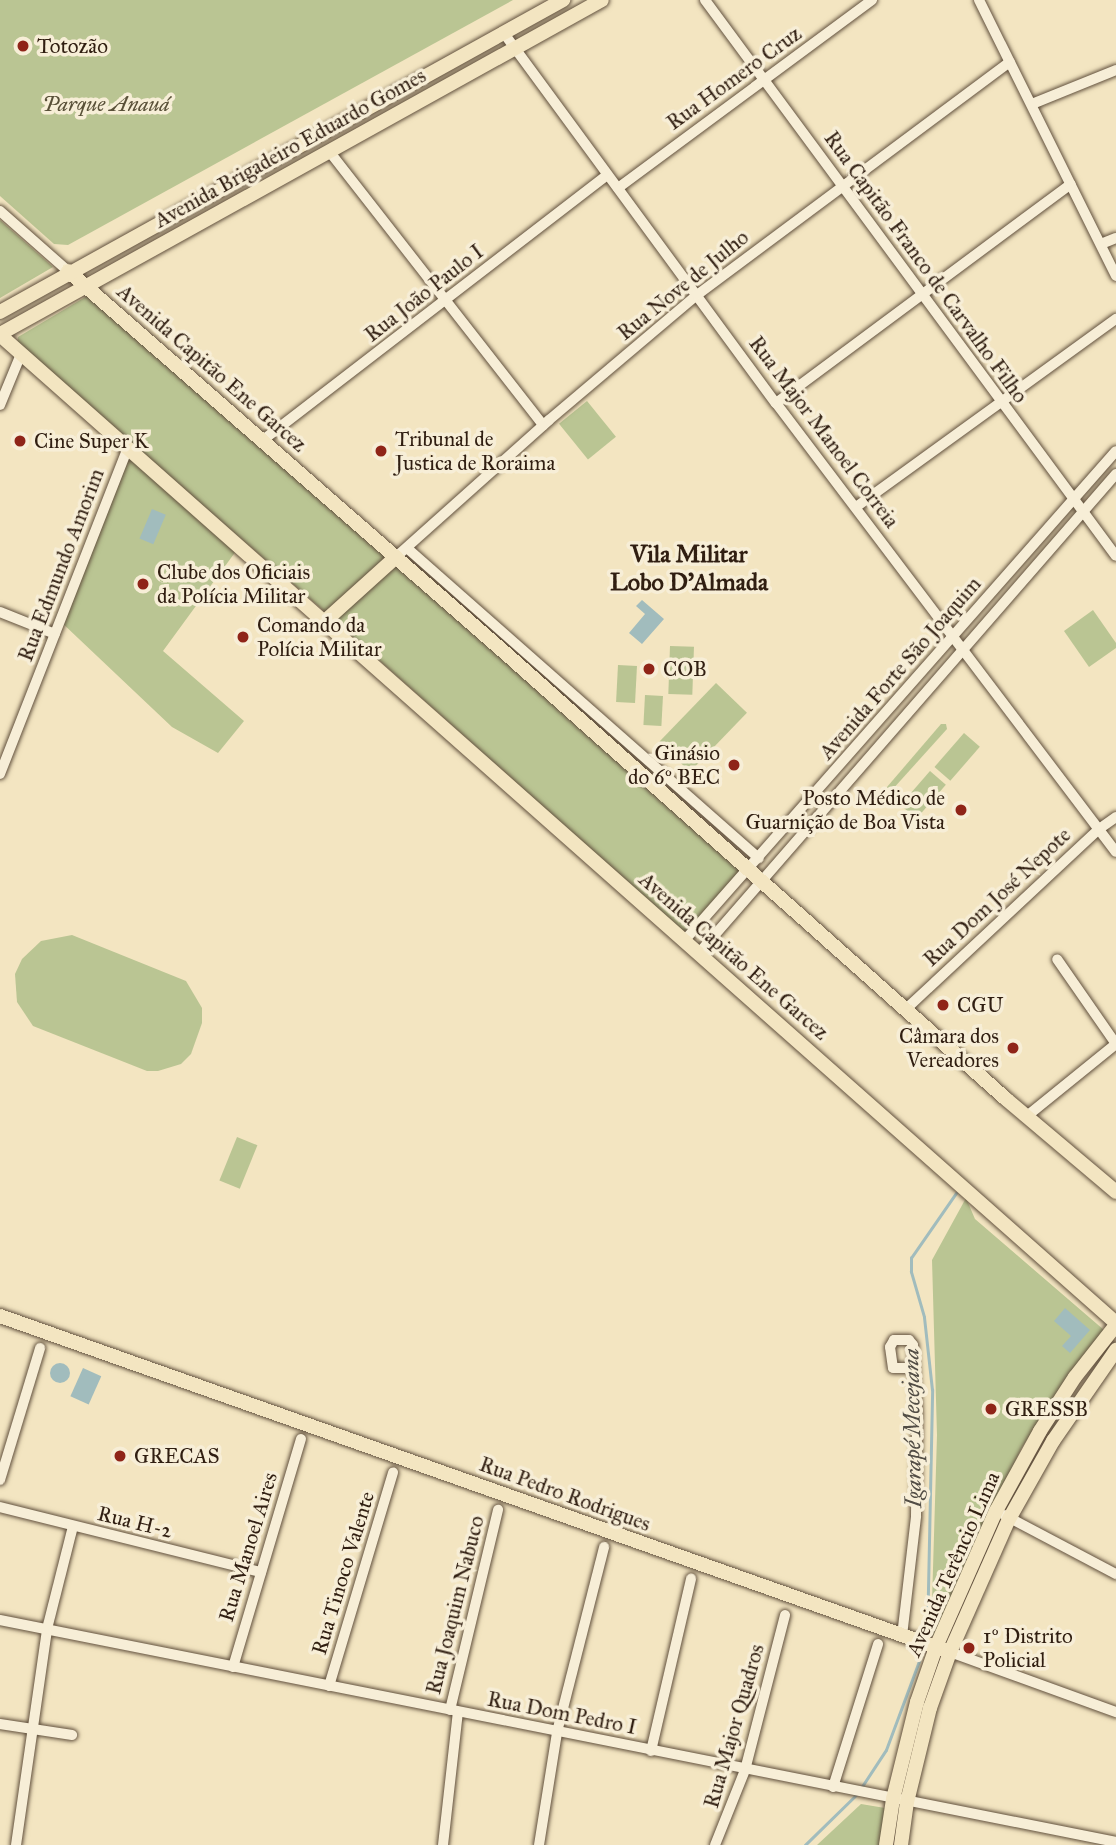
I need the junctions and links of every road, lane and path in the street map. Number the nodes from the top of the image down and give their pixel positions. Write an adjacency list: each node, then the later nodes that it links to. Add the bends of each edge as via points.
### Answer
1 (563, 0): 6 (main road, Avenida Brigadeiro Eduardo Gomes)
2 (602, 0): 7 (main road, Avenida Brigadeiro Eduardo Gomes)
3 (705, 0): 10 (street, Rua Capitão Franco de Carvalho Filho)
4 (872, 0): 10 (street, Rua Homero Cruz)
5 (979, 0): 8 (street)
6 (503, 33): 7 (street, Rua Major Manoel Correia); 20 (main road, Avenida Brigadeiro Eduardo Gomes)
7 (514, 48): 12 (main road, Avenida Brigadeiro Eduardo Gomes); 13 (street, Rua Major Manoel Correia)
8 (1010, 62): 11 (street); 15 (street, Rua Nove de Julho)
9 (1116, 70): 11 (street)
10 (764, 79): 15 (street, Rua Capitão Franco de Carvalho Filho); 16 (street, Rua Homero Cruz)
11 (1032, 104): 14 (street)
12 (329, 151): 22 (main road, Avenida Brigadeiro Eduardo Gomes); 25 (street)
13 (607, 175): 16 (street, Rua Major Manoel Correia); 25 (street, Rua João Paulo I)
14 (1071, 184): 19 (street); 24 (street)
15 (843, 186): 23 (street, Rua Nove de Julho); 24 (street, Rua Capitão Franco de Carvalho Filho)
16 (618, 188): 23 (street, Rua Major Manoel Correia)
17 (0, 211): 20 (street, Avenida Capitão Ene Garcez)
18 (1116, 238): 19 (street)
19 (1101, 244): 21 (street)
20 (68, 271): 22 (main road, Avenida Capitão Ene Garcez); 26 (main road, Avenida Brigadeiro Eduardo Gomes)
21 (1116, 276)
22 (84, 285): 28 (main road, Avenida Brigadeiro Eduardo Gomes); 34 (main road, Avenida Capitão Ene Garcez)
23 (697, 295): 30 (street, Rua Major Manoel Correia); 33 (street, Rua Nove de Julho)
24 (923, 296): 30 (street); 31 (street, Rua Capitão Franco de Carvalho Filho)
25 (446, 300): 33 (street); 34 (street, Rua João Paulo I)
26 (0, 312)
27 (1116, 319): 31 (street)
28 (0, 334): 29 (main road, Avenida Capitão Ene Garcez)
29 (21, 354): 32 (street); 35 (main road, Avenida Capitão Ene Garcez)
30 (776, 403): 39 (street, Rua Major Manoel Correia)
31 (1002, 403): 38 (street, Rua Capitão Franco de Carvalho Filho); 39 (street)
32 (0, 405)
33 (543, 425): 41 (street, Rua Nove de Julho)
34 (263, 440): 41 (main road, Avenida Capitão Ene Garcez)
35 (128, 448): 44 (main road, Avenida Capitão Ene Garcez); 45 (street, Rua Edmundo Amorim)
36 (1116, 451): 38 (street, Avenida Forte São Joaquim)
37 (1116, 474): 40 (street, Avenida Forte São Joaquim)
38 (1072, 499): 40 (street, Rua Capitão Franco de Carvalho Filho); 46 (street, Avenida Forte São Joaquim)
39 (856, 507): 46 (street, Rua Major Manoel Correia)
40 (1083, 512): 42 (street, Rua Capitão Franco de Carvalho Filho); 47 (street, Avenida Forte São Joaquim)
41 (401, 553): 44 (main road); 56 (main road, Avenida Capitão Ene Garcez)
42 (1116, 556)
43 (0, 612): 45 (street)
44 (324, 622): 58 (main road, Avenida Capitão Ene Garcez)
45 (55, 634): 50 (street, Rua Edmundo Amorim)
46 (954, 635): 47 (street, Rua Major Manoel Correia); 48 (street, Avenida Forte São Joaquim)
47 (965, 650): 49 (street, Avenida Forte São Joaquim); 52 (street, Rua Major Manoel Correia)
48 (868, 734): 49 (street); 53 (street, Avenida Forte São Joaquim)
49 (880, 744): 54 (street, Avenida Forte São Joaquim)
50 (0, 774)
51 (1116, 817): 52 (street, Rua Dom José Nepote)
52 (1099, 829): 55 (street, Rua Major Manoel Correia); 61 (street, Rua Dom José Nepote)
53 (777, 838): 54 (street); 56 (street, Avenida Forte São Joaquim)
54 (789, 849): 57 (street, Avenida Forte São Joaquim)
55 (1116, 852)
56 (755, 863): 57 (main road, Avenida Capitão Ene Garcez); 58 (street, Avenida Forte São Joaquim)
57 (761, 881): 59 (street, Avenida Forte São Joaquim); 61 (main road, Avenida Capitão Ene Garcez)
58 (684, 941): 59 (main road, Avenida Capitão Ene Garcez)
59 (699, 953): 66 (main road, Avenida Capitão Ene Garcez)
60 (1057, 958): 62 (street)
61 (906, 1009): 63 (main road, Avenida Capitão Ene Garcez)
62 (1116, 1044): 63 (street)
63 (1027, 1116): 64 (main road, Avenida Capitão Ene Garcez)
64 (1116, 1192)
65 (0, 1316): 85 (main road, Rua Pedro Rodrigues)
66 (1116, 1324): 75 (main road, Avenida Terêncio Lima, via 1047,1420)
67 (40, 1348): 72 (street)
68 (1116, 1350): 76 (main road, Avenida Terêncio Lima, via 1053,1441)
69 (913, 1368): 85 (street, via 918,1424 916,1516)
70 (301, 1439): 79 (street, Rua Manoel Aires)
71 (393, 1472): 89 (street, Rua Tinoco Valente)
72 (0, 1480)
73 (0, 1507): 77 (street, Rua H-2)
74 (498, 1510): 90 (street, Rua Joaquim Nabuco)
75 (996, 1511): 76 (street); 87 (main road, Avenida Terêncio Lima)
76 (1009, 1518): 80 (street); 87 (main road, Avenida Terêncio Lima)
77 (73, 1526): 79 (street, Rua H-2); 84 (street)
78 (604, 1547): 94 (street)
79 (261, 1572): 88 (street, Rua Manoel Aires)
80 (1116, 1574)
81 (691, 1579): 96 (street)
82 (785, 1615): 97 (street, Rua Major Quadros)
83 (0, 1620): 84 (street, Rua Dom Pedro I)
84 (47, 1629): 88 (street, Rua Dom Pedro I); 93 (street)
85 (905, 1637): 87 (main road, Rua Pedro Rodrigues)
86 (878, 1644): 98 (street)
87 (940, 1648): 91 (street, Rua Pedro Rodrigues); 99 (main road, Avenida Terêncio Lima, via 930,1708)
88 (233, 1667): 89 (street, Rua Dom Pedro I)
89 (329, 1686): 90 (street, Rua Dom Pedro I)
90 (454, 1711): 94 (street, Rua Dom Pedro I); 102 (street, Rua Joaquim Nabuco)
91 (1116, 1712)
92 (0, 1724): 93 (street)
93 (31, 1728): 95 (street); 101 (street)
94 (557, 1732): 96 (street, Rua Dom Pedro I); 103 (street)
95 (72, 1735)
96 (651, 1751): 97 (street, Rua Dom Pedro I)
97 (745, 1770): 98 (street, Rua Dom Pedro I); 104 (street, Rua Major Quadros)
98 (838, 1788): 99 (street, Rua Dom Pedro I)
99 (900, 1800): 100 (street, Rua Dom Pedro I); 105 (main road, Avenida Terêncio Lima); 106 (main road, Avenida Terêncio Lima)
100 (1116, 1842)
101 (16, 1845)
102 (443, 1845)
103 (538, 1845)
104 (715, 1845)
105 (886, 1845)
106 (901, 1845)

